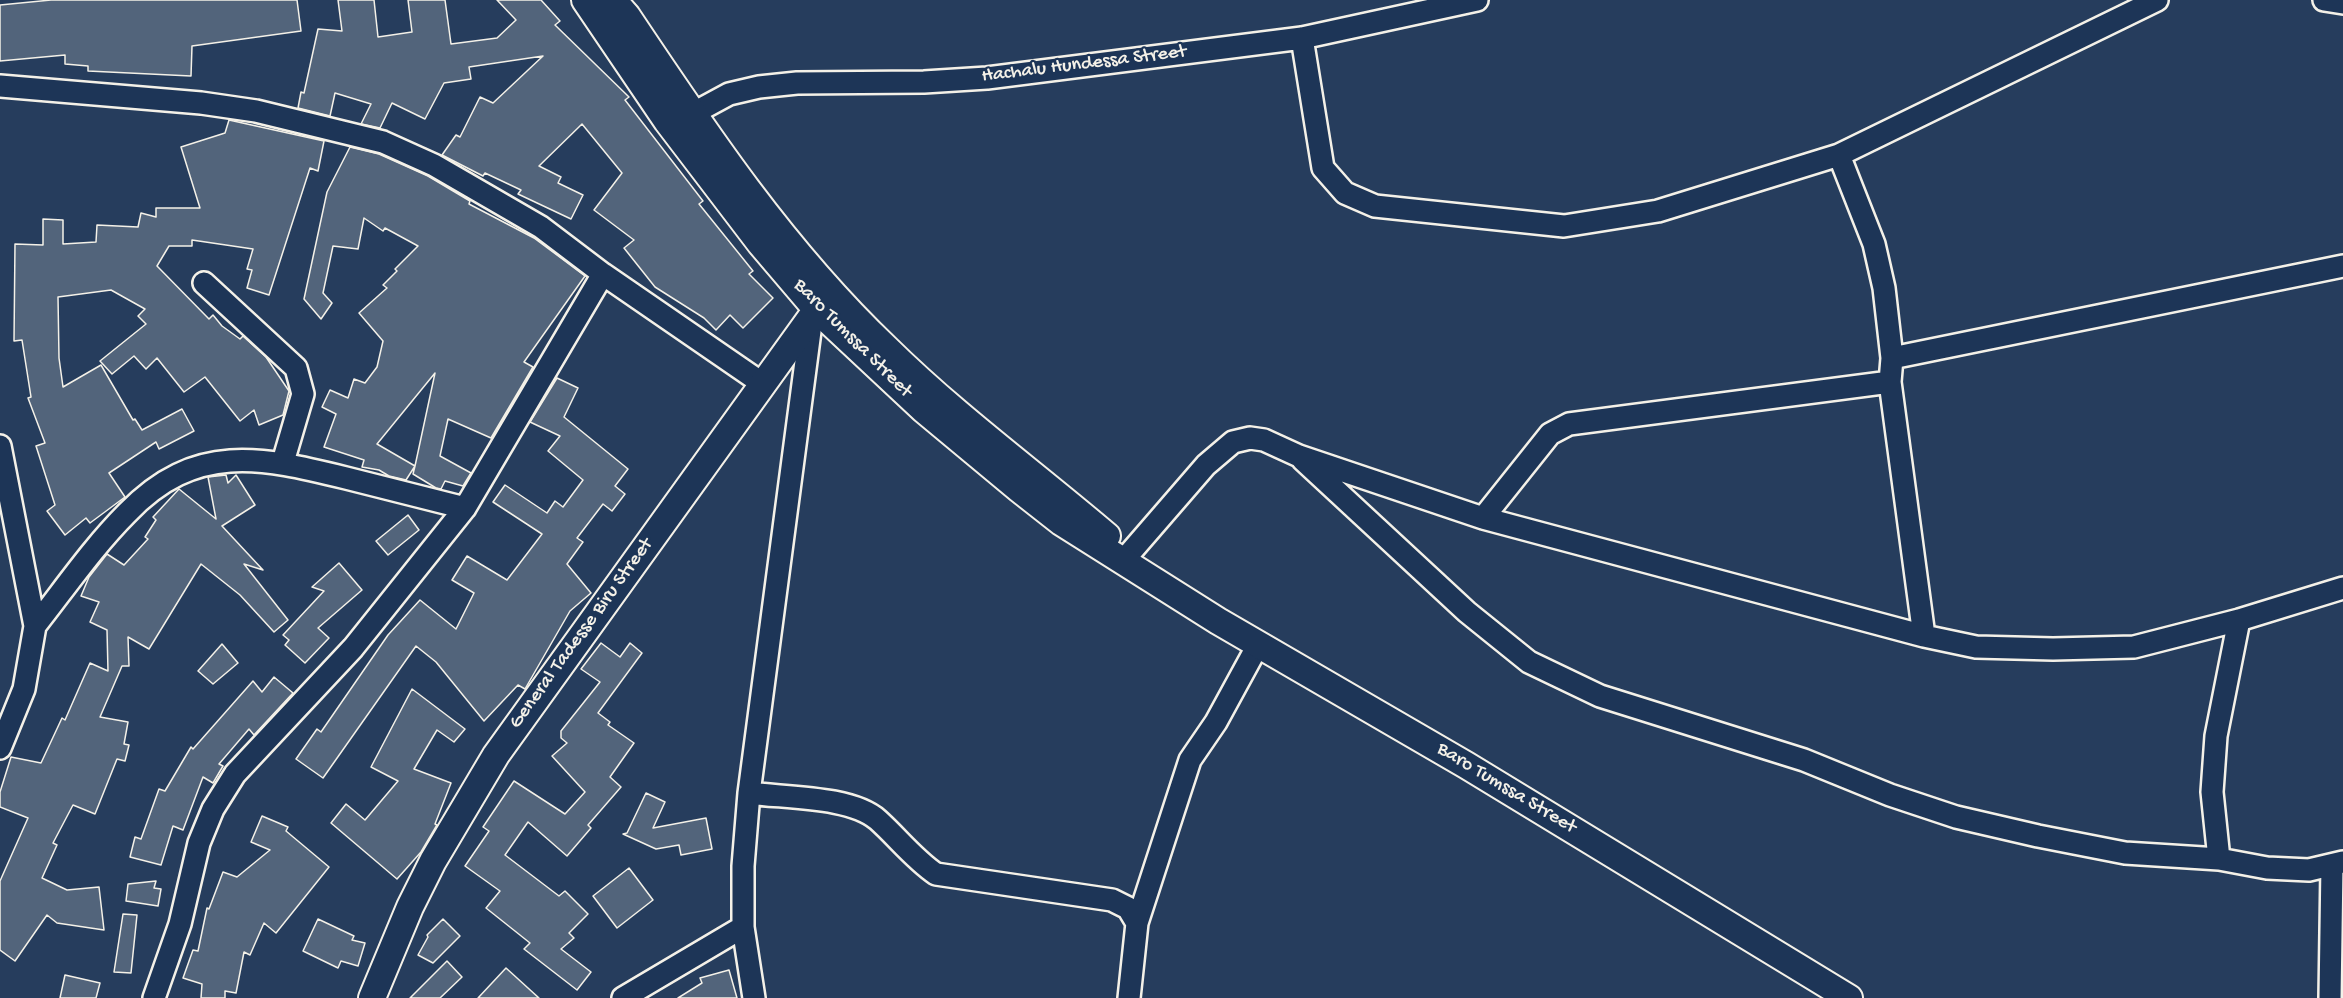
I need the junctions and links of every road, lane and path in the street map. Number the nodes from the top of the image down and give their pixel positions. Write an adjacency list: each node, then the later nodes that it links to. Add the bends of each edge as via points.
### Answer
1 (585, 0): 14 (street, Baro Tumssa Street, via 668,121 760,243)
2 (613, 0): 9 (street, Baro Tumssa Street)
3 (1477, 0): 7 (street, Hachalu Hundessa Street)
4 (2157, 0): 10 (street)
5 (2324, 0): 6 (street)
6 (2343, 3)
7 (1302, 38): 9 (street, Hachalu Hundessa Street, via 987,78 759,87 729,94); 10 (street, via 1323,168 1345,193 1375,206 1564,226 1658,211)
8 (0, 86): 12 (street, via 256,111 383,142 491,196 541,227)
9 (692, 114): 14 (street, Baro Tumssa Street, via 768,217)
10 (1839, 155): 15 (street, via 1874,244 1884,288)
11 (2343, 266): 15 (street)
12 (603, 274): 17 (street); 22 (street)
13 (204, 283): 20 (street, via 296,368 302,381 303,394)
14 (820, 307): 17 (street, General Tadesse Biru Street); 24 (street, Baro Tumssa Street, via 926,386); 25 (street, Baro Tumssa Street, via 924,410 1019,489 1061,522); 32 (street)
15 (1892, 358): 16 (street)
16 (1890, 382): 23 (street, via 1569,424 1550,434); 29 (street)
17 (763, 384): 38 (street, General Tadesse Biru Street, via 496,755 433,861)
18 (0, 446): 21 (street)
19 (1299, 456): 23 (street); 24 (street, via 1264,440 1233,442 1206,465); 33 (street, via 1467,612 1529,662 1600,696 1804,760 1956,817 2125,853)
20 (283, 462): 22 (street); 28 (street, via 220,461 189,470 159,486 127,512)
21 (5, 496): 28 (street)
22 (465, 508): 37 (street, via 353,648 235,774 213,808)
23 (1483, 518): 29 (street)
24 (1130, 554): 25 (street, Baro Tumssa Street)
25 (1161, 584): 30 (street, Baro Tumssa Street)
26 (2343, 588): 27 (street)
27 (2239, 620): 29 (street, via 2134,647 1976,647); 33 (street, via 2216,736 2212,792)
28 (35, 626): 31 (street, via 24,689)
29 (1924, 636)
30 (1258, 645): 35 (street, via 1216,722 1190,760); 42 (street, Baro Tumssa Street, via 1466,765)
31 (0, 748)
32 (749, 793): 35 (street, via 858,807 878,819 923,866 936,874 1112,900 1128,908); 36 (street)
33 (2218, 859): 34 (street, via 2267,868 2309,870)
34 (2337, 864): 43 (street)
35 (1137, 923): 41 (street)
36 (743, 927): 39 (street); 40 (street)
37 (154, 998)
38 (372, 998)
39 (623, 998)
40 (754, 998)
41 (1129, 998)
42 (1849, 998)
43 (2330, 998)

